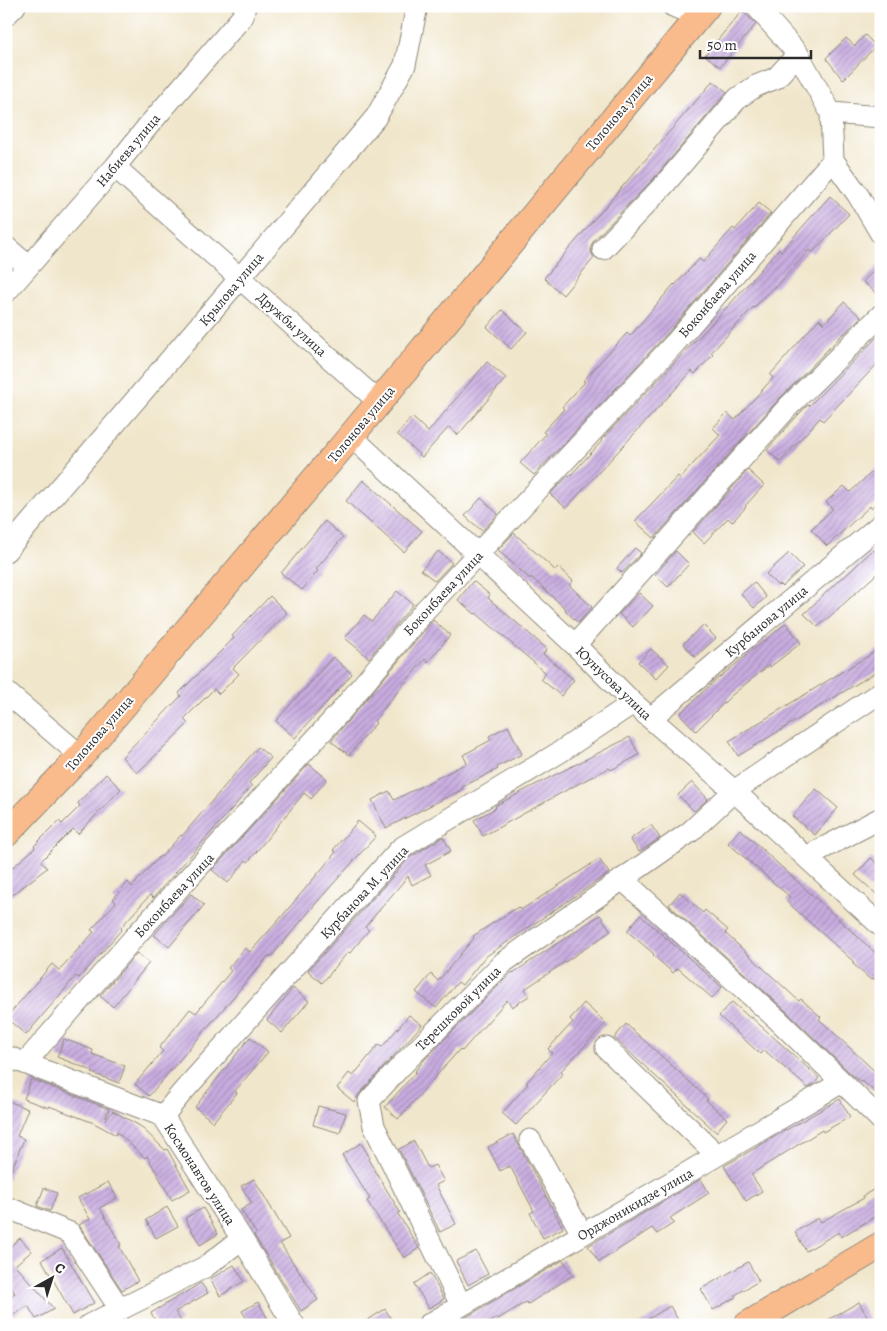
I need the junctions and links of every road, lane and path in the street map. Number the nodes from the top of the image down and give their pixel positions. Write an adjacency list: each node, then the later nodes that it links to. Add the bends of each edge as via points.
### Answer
1 (14, 6): 7 (street)
2 (246, 6): 12 (street, Набиева улица, via 243,16)
3 (417, 6): 17 (street, Крылова улица, via 405,65 376,117)
4 (673, 6): 6 (street)
5 (756, 6): 8 (street)
6 (702, 12): 20 (main road, Толонова улица)
7 (6, 15)
8 (798, 54): 9 (street); 15 (street, via 776,78 738,98 664,185)
9 (831, 114): 10 (street); 11 (street)
10 (881, 117)
11 (833, 160): 13 (street); 24 (street, Боконбаева улица, via 674,343)
12 (115, 167): 16 (street, Набиева улица); 17 (street, Дружбы улица)
13 (881, 234)
14 (6, 247): 16 (street)
15 (603, 249)
16 (28, 266): 18 (street, Набиева улица)
17 (240, 278): 20 (street, Дружбы улица); 23 (street, Крылова улица)
18 (6, 292)
19 (881, 315): 25 (street, via 788,407)
20 (379, 402): 21 (main road, Толонова улица)
21 (351, 436): 24 (street, Юунусова улица); 30 (main road, Толонова улица)
22 (881, 524): 29 (street, Курбанова улица)
23 (6, 551)
24 (478, 555): 25 (street, Юунусова улица); 38 (street, Боконбаева улица, via 425,610 341,711 138,933)
25 (575, 645): 28 (street, Юунусова улица)
26 (6, 692): 30 (street)
27 (881, 692): 31 (street, Терешковой улица)
28 (634, 703): 29 (street, Юунусова улица); 40 (street, Курбанова М. улица, via 560,752 401,848)
29 (651, 718): 31 (street, Юунусова улица)
30 (81, 756): 33 (main road, Толонова улица)
31 (734, 791): 34 (street, Юунусова улица); 35 (street, Терешковой улица, via 690,832)
32 (881, 818): 34 (street)
33 (6, 834)
34 (806, 857): 36 (street, Юунусова улица)
35 (622, 879): 39 (street); 48 (street, Терешковой улица, via 504,962 369,1101 374,1126)
36 (881, 926)
37 (606, 1048): 43 (street)
38 (16, 1059): 40 (street, Космонавтов улица)
39 (842, 1082): 41 (street); 43 (street, Орджоникидзе улица)
40 (163, 1116): 46 (street, Космонавтов улица)
41 (881, 1120)
42 (530, 1140): 45 (street)
43 (717, 1155): 45 (street, Орджоникидзе улица)
44 (6, 1207): 49 (street, via 70,1233)
45 (582, 1234): 48 (street, Орджоникидзе улица)
46 (242, 1239): 49 (street, via 205,1267); 51 (street, Космонавтов улица)
47 (881, 1245): 53 (main road)
48 (461, 1306): 52 (street, Орджоникидзе улица)
49 (120, 1309): 50 (street)
50 (89, 1325)
51 (294, 1325)
52 (428, 1325)
53 (747, 1325)

